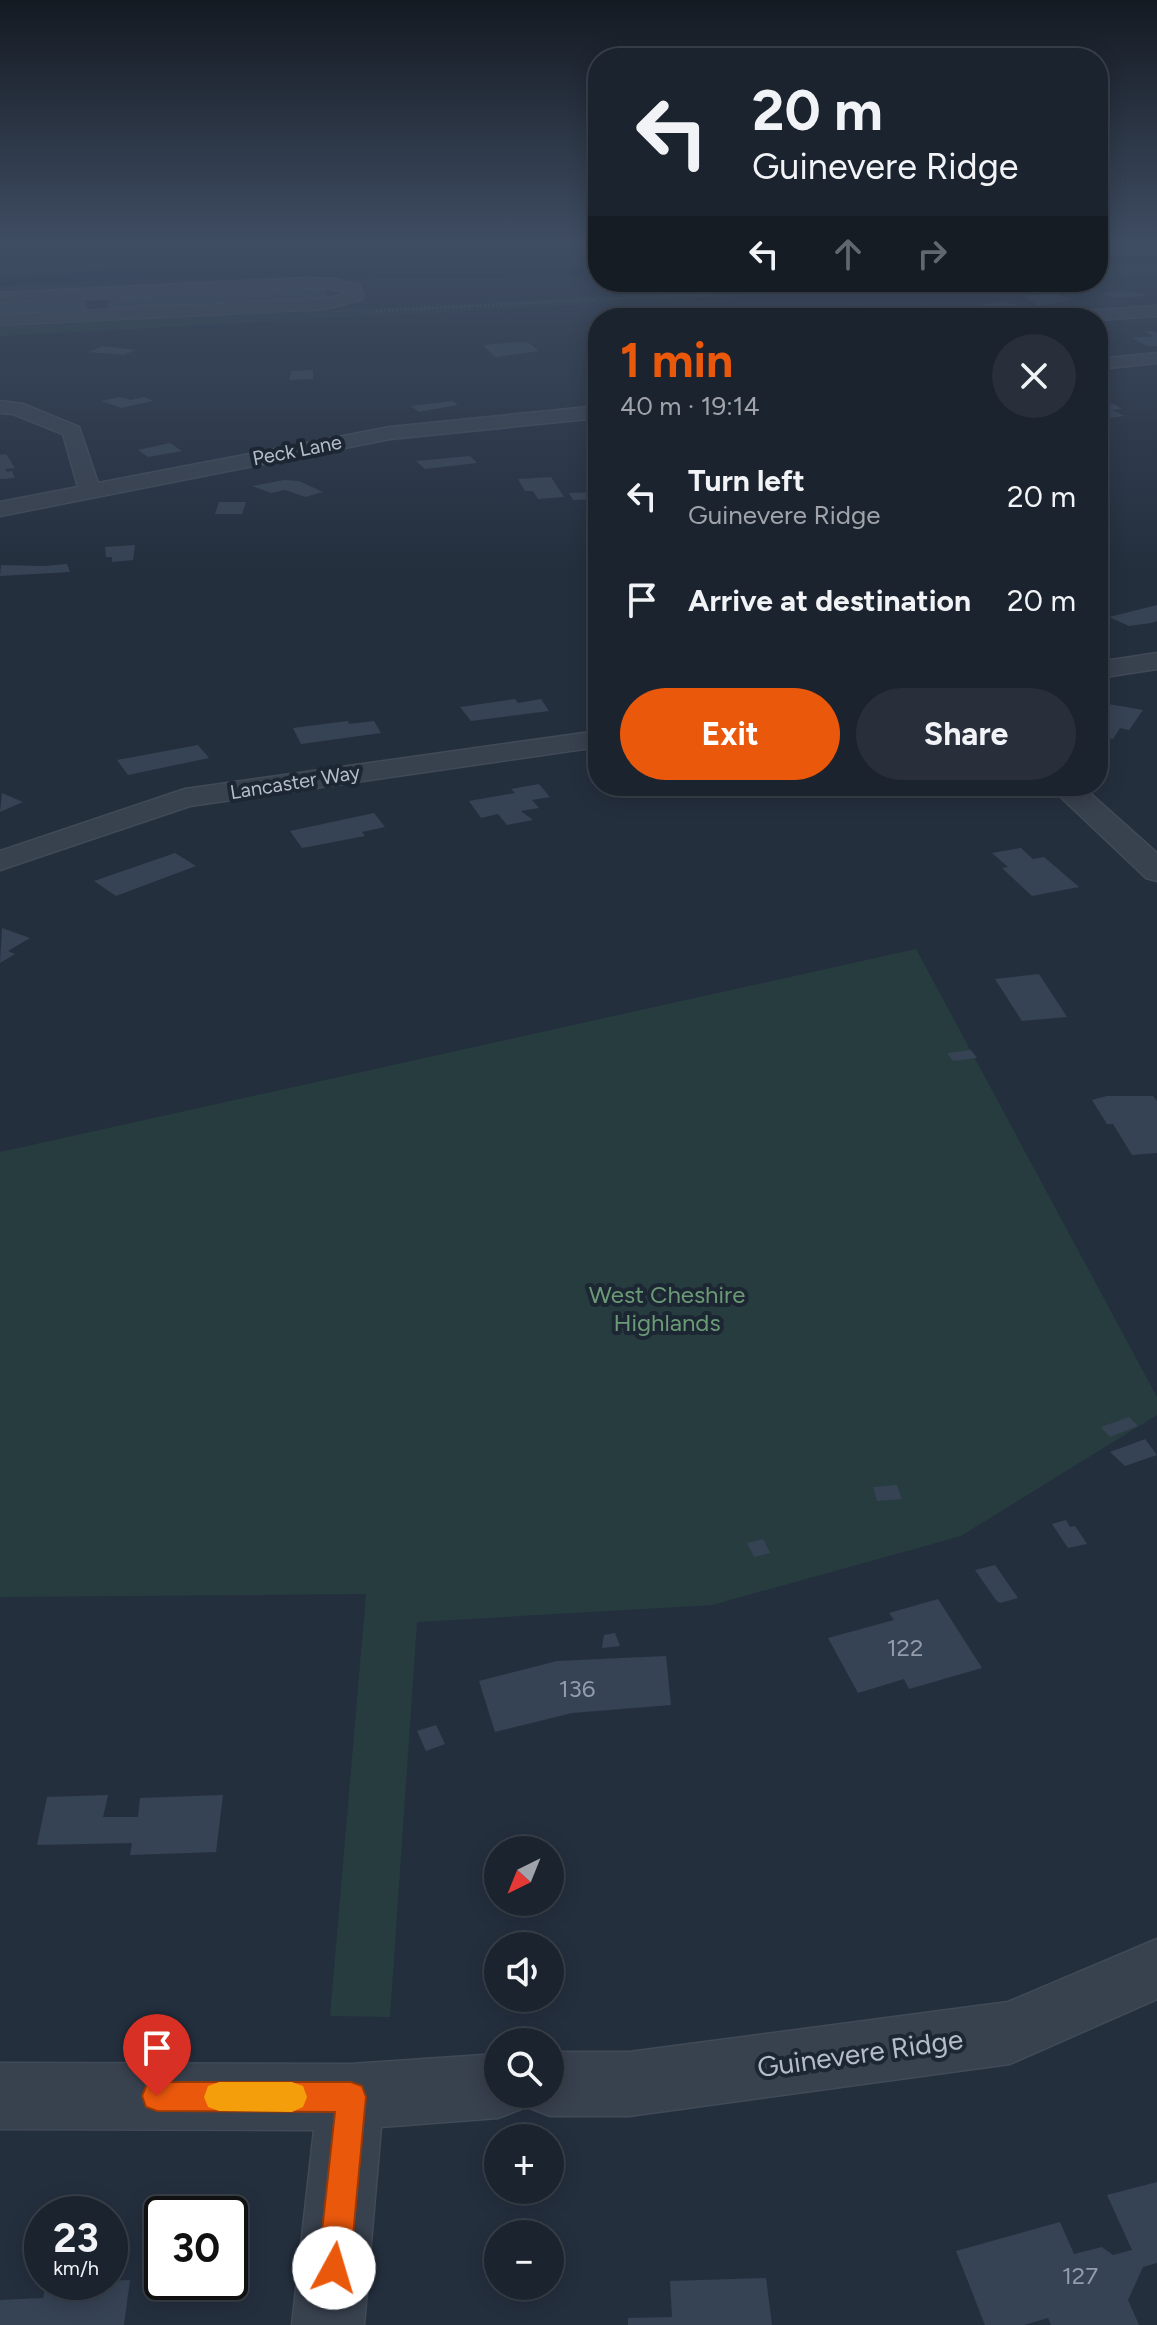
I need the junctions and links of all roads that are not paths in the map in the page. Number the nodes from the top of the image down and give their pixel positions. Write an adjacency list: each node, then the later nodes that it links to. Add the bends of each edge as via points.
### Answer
1 (1157, 358): 2 (street)
2 (1108, 363)
3 (0, 407): 5 (street, via 16,408 72,431)
4 (588, 413): 5 (street, Peck Lane, via 390,433)
5 (89, 489): 6 (street, Peck Lane)
6 (0, 509)
7 (1157, 661): 8 (street)
8 (1108, 668)
9 (588, 740): 11 (street, Lancaster Way, via 185,798)
10 (1076, 796): 12 (street)
11 (0, 861)
12 (1157, 871)
13 (1157, 1968): 14 (street, Guinevere Ridge, via 1010,2033 629,2084)
14 (564, 2084)
15 (484, 2087): 17 (street)
16 (0, 2096): 17 (street)
17 (351, 2097): 18 (street)
18 (328, 2325)

